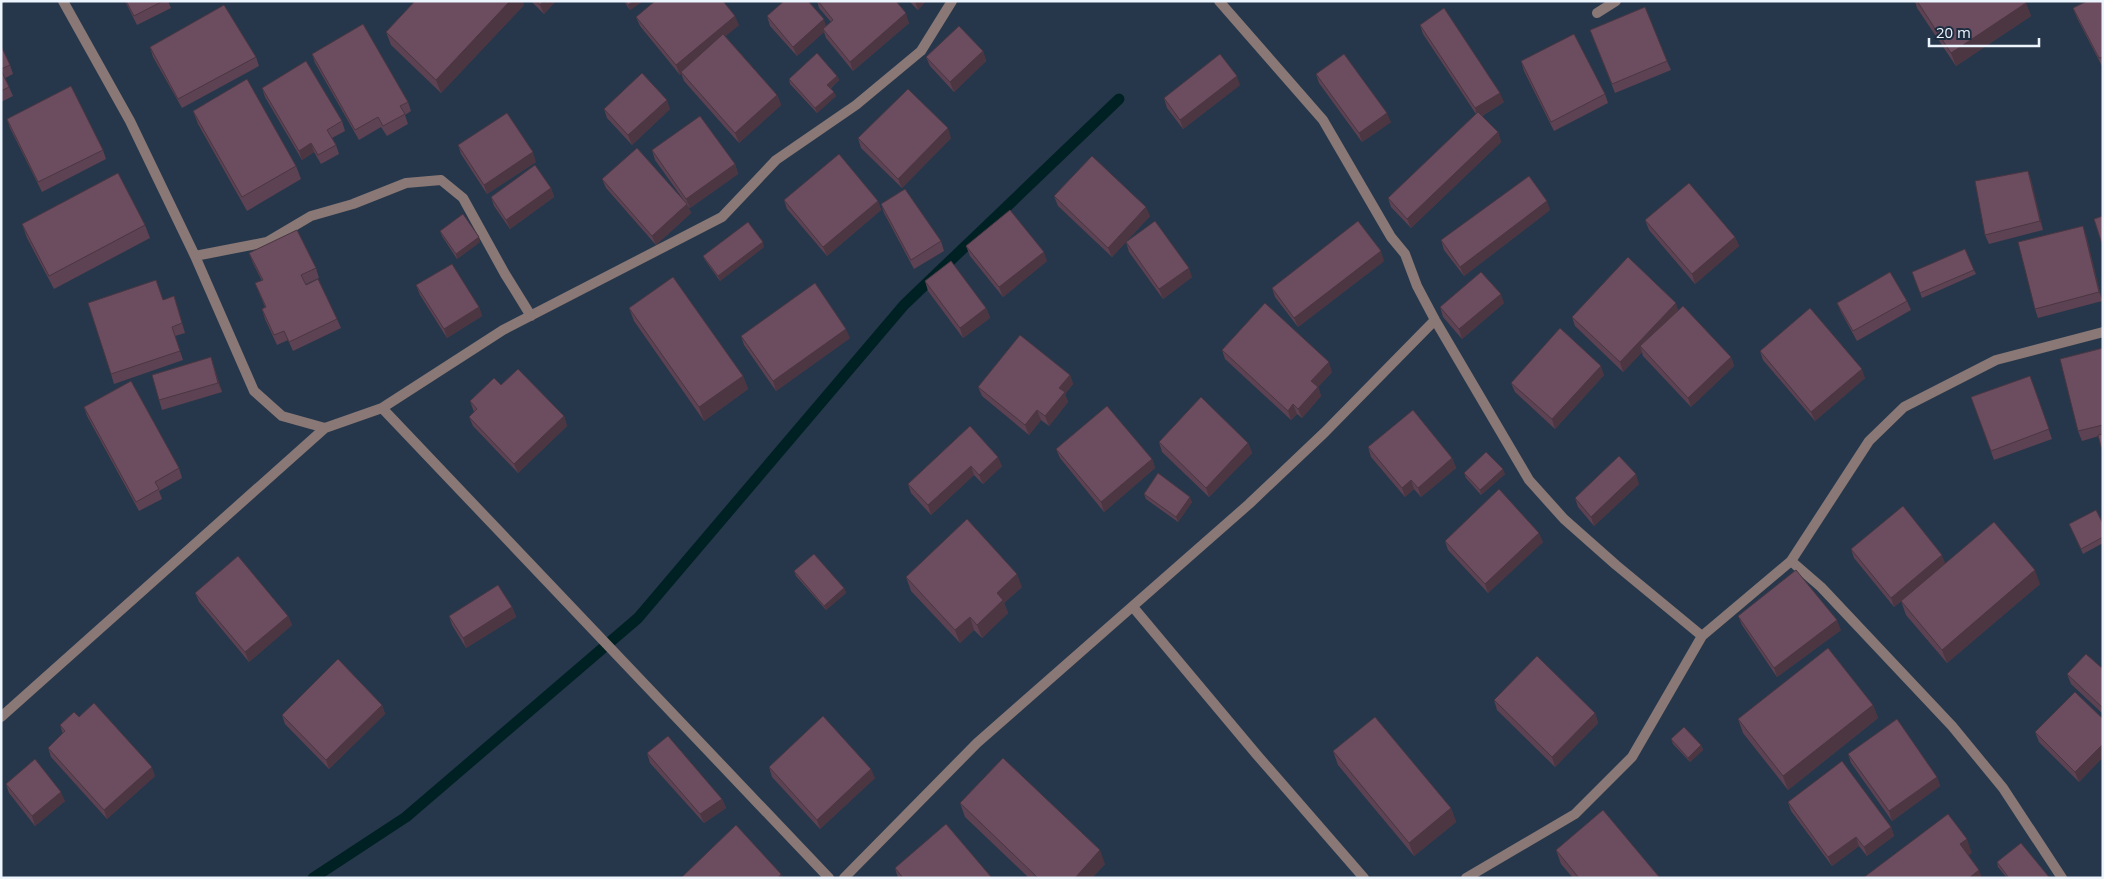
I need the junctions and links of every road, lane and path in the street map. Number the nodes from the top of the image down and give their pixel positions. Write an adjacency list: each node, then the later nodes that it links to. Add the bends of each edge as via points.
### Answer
1 (63, 1): 6 (street, via 130,121)
2 (952, 1): 7 (street, via 921,51 856,105 776,160 722,217)
3 (1219, 1): 8 (street, via 1323,120 1391,237 1405,254)
4 (1616, 1): 5 (street)
5 (1597, 13)
6 (195, 256): 7 (street, via 267,242 311,216 406,183 442,180 463,198); 11 (street, via 254,391 282,416)
7 (531, 316): 10 (street, via 503,330)
8 (1434, 320): 13 (street, via 1298,458); 14 (street, via 1529,480 1564,519)
9 (2103, 332): 12 (street, via 1996,360 1904,407 1869,441)
10 (382, 408): 11 (street); 16 (street)
11 (325, 428): 15 (street)
12 (1791, 561): 14 (street); 20 (street, via 1821,587 1952,726 2003,788)
13 (1133, 607): 17 (street, via 978,743); 18 (street)
14 (1702, 636): 19 (street, via 1632,757 1575,814)
15 (1, 717)
16 (829, 878)
17 (844, 878)
18 (1364, 878)
19 (1466, 878)
20 (2062, 878)

